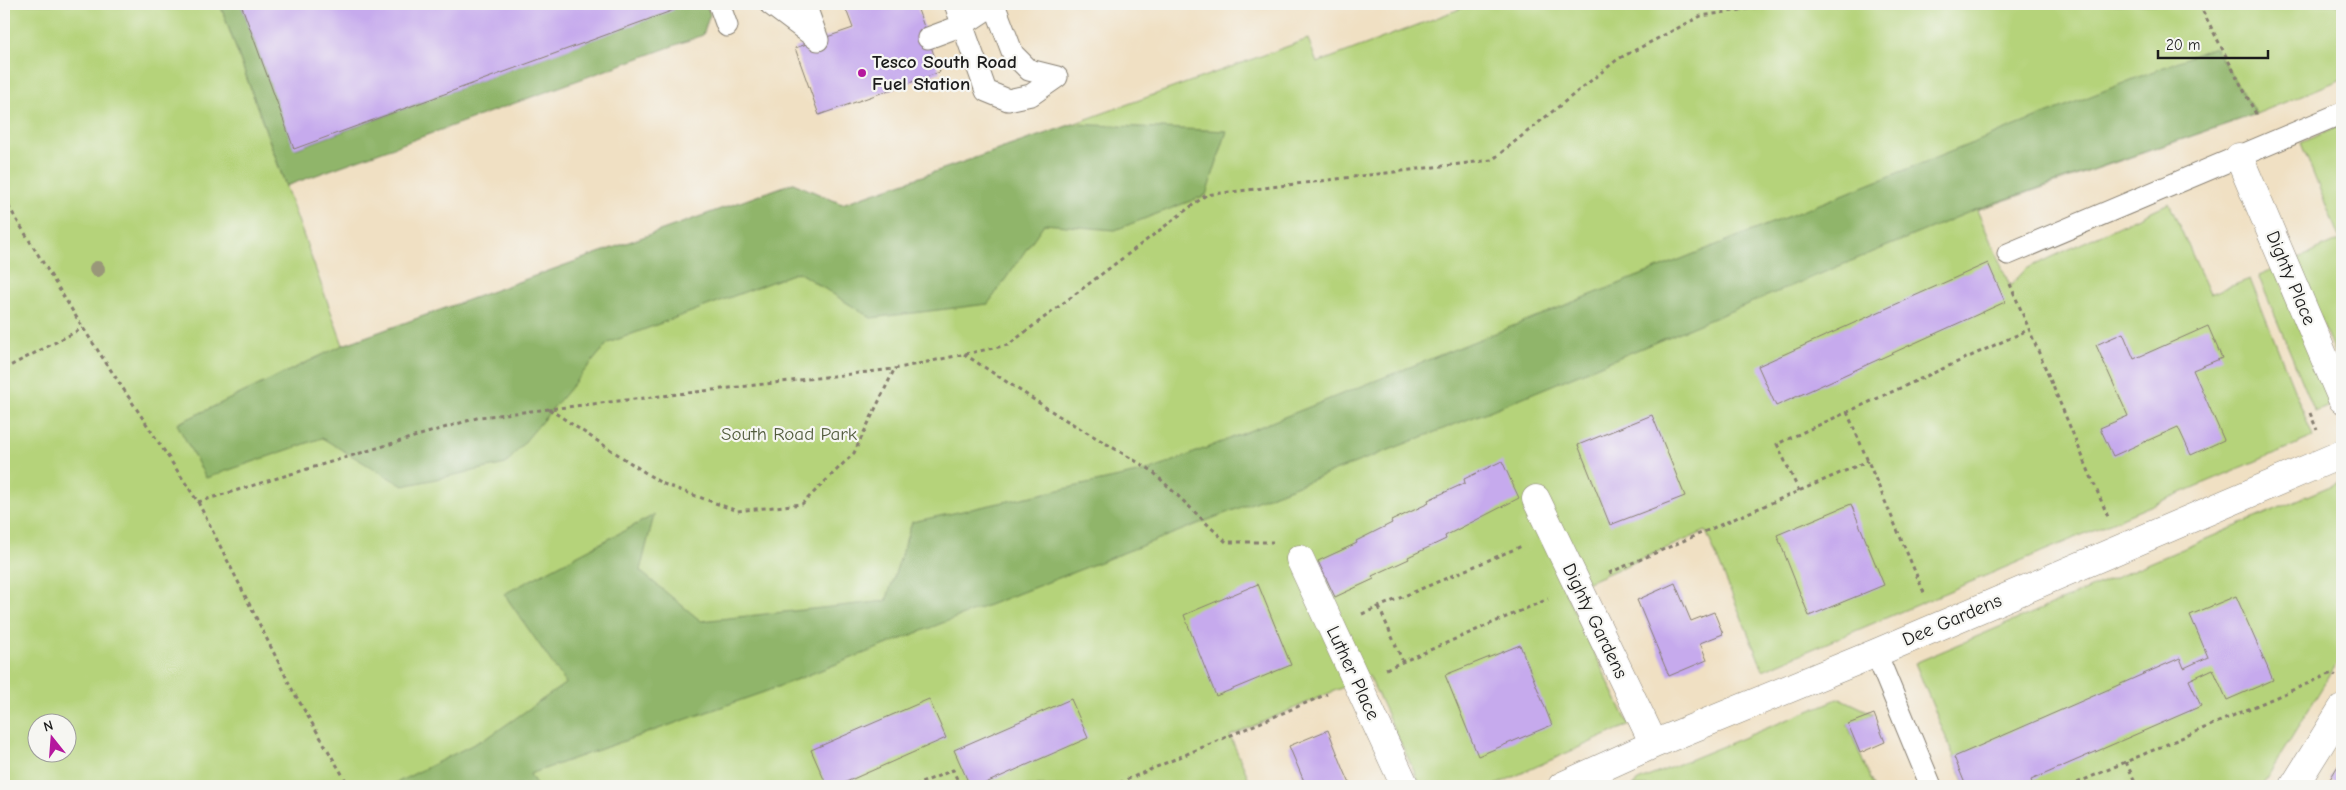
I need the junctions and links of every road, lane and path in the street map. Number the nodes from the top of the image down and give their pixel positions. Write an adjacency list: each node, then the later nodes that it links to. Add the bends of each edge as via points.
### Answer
1 (719, 4): 9 (lane)
2 (770, 4): 3 (lane, via 818,40)
3 (806, 4)
4 (956, 4): 8 (lane)
5 (994, 4): 8 (lane); 8 (lane, via 1013,54 1029,70 1057,77 1031,95 1008,100 986,91)
6 (1779, 4): 18 (path, via 1701,16 1618,59 1492,160 1206,195 1008,345)
7 (2199, 4): 12 (path)
8 (963, 25): 10 (lane)
9 (727, 26)
10 (928, 38)
11 (2342, 113): 13 (lane)
12 (2256, 114)
13 (2239, 157): 15 (lane); 21 (street, Dighty Place)
14 (4, 200): 16 (path)
15 (2008, 254): 17 (path, via 2010,287)
16 (83, 328): 19 (path); 28 (path)
17 (2028, 330): 23 (path); 30 (path)
18 (964, 353): 20 (path); 31 (path, via 1059,416 1151,470 1226,542 1291,542)
19 (4, 369)
20 (894, 369): 22 (path); 22 (path, via 854,453 802,504 737,511 662,483)
21 (2342, 399)
22 (548, 409): 28 (path, via 480,417)
23 (1847, 412): 25 (path); 26 (path, via 1777,444)
24 (2342, 454): 30 (street, Dee Gardens)
25 (1868, 461): 26 (path); 34 (path)
26 (1799, 491): 32 (path)
27 (1536, 499): 29 (street, Dighty Gardens)
28 (198, 502): 43 (path, via 293,692)
29 (1553, 533): 32 (street, Dighty Gardens); 33 (path)
30 (2121, 548): 34 (street, Dee Gardens)
31 (1300, 559): 35 (street, Luther Place)
32 (1578, 586): 37 (path); 41 (street, Dighty Gardens)
33 (1379, 607): 35 (path); 37 (path)
34 (1938, 626): 36 (street, Dee Gardens)
35 (1332, 627): 39 (street, Luther Place)
36 (1876, 653): 41 (street, Dee Gardens); 49 (lane)
37 (1403, 662): 39 (path)
38 (2342, 680): 42 (path, via 2332,673)
39 (1357, 682): 46 (path); 47 (street, Luther Place)
40 (2342, 709): 52 (street)
41 (1654, 744): 48 (street, Dee Gardens)
42 (2126, 762): 50 (path); 51 (path)
43 (349, 786)
44 (914, 786): 45 (path, via 953,770)
45 (960, 786)
46 (1112, 786)
47 (1405, 786)
48 (1562, 786)
49 (1931, 786)
50 (2070, 786)
51 (2137, 786)
52 (2294, 786)

